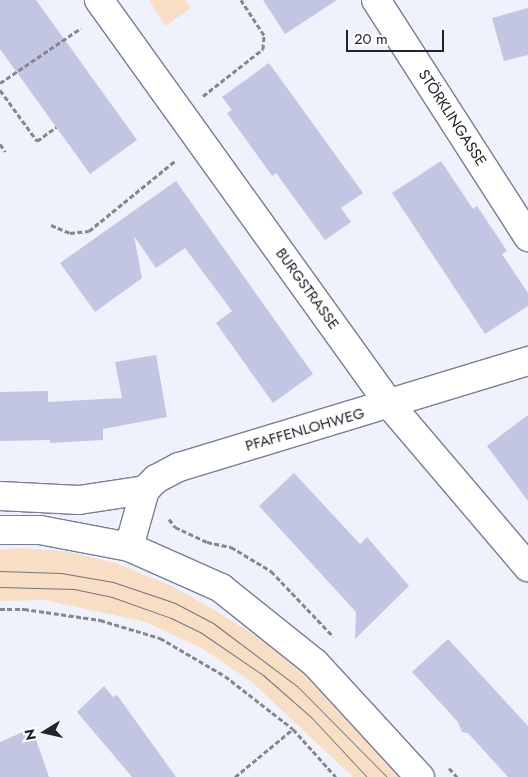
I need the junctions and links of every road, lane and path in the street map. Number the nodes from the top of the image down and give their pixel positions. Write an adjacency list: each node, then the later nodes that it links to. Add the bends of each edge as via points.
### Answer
1 (242, 0): 6 (path, via 264,35 264,49)
2 (376, 0): 12 (street, STÖRKLINGASSE)
3 (103, 5): 4 (path); 6 (street, BURGSTRASSE)
4 (0, 83)
5 (0, 90): 7 (path, via 37,141)
6 (181, 113): 8 (street, BURGSTRASSE)
7 (56, 127)
8 (200, 141): 11 (path, via 89,231 70,233); 14 (street, BURGSTRASSE)
9 (0, 144): 10 (path)
10 (4, 151)
11 (51, 225)
12 (528, 237)
13 (528, 361): 14 (street, PFAFFENLOHWEG)
14 (390, 405): 15 (street, PFAFFENLOHWEG, via 179,467 156,479); 19 (street, BURGSTRASSE)
15 (145, 490): 16 (street, via 79,500); 18 (street)
16 (0, 496)
17 (0, 530): 18 (street, via 40,530)
18 (129, 547): 24 (street, via 221,588 260,617 315,663)
19 (528, 567)
20 (0, 608): 21 (path, via 100,620 160,638 225,676)
21 (293, 729): 22 (path); 23 (path)
22 (235, 777)
23 (336, 777)
24 (420, 777)

